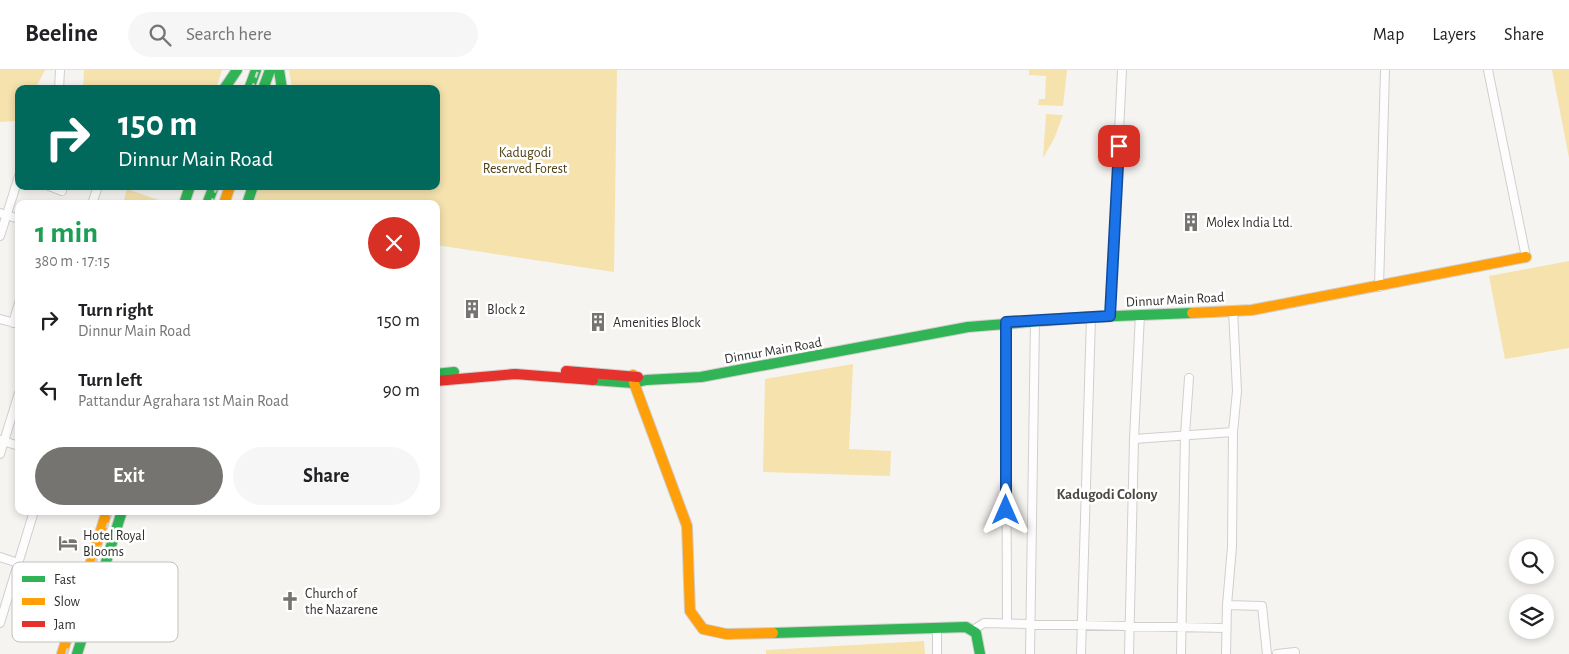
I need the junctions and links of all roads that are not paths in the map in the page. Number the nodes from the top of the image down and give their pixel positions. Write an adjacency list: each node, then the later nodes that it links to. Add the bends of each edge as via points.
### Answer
1 (60, 70): 9 (street)
2 (237, 70): 10 (street)
3 (256, 70): 11 (street)
4 (270, 70): 12 (street)
5 (278, 70): 13 (street)
6 (1122, 70): 22 (street)
7 (1385, 70): 19 (street)
8 (1488, 70): 18 (street)
9 (59, 85)
10 (227, 85)
11 (250, 85)
12 (264, 85)
13 (281, 85)
14 (15, 186): 15 (street)
15 (3, 214): 16 (street); 17 (street)
16 (15, 218)
17 (0, 236)
18 (1526, 257): 19 (street, Dinnur Main Road)
19 (1379, 287): 20 (street, Dinnur Main Road, via 1252,310)
20 (1233, 310): 21 (street, Dinnur Main Road); 33 (street, via 1237,391)
21 (1140, 314): 22 (street, Dinnur Main Road); 35 (street)
22 (1110, 316): 23 (street, Dinnur Main Road)
23 (1091, 317): 25 (street, Dinnur Main Road); 52 (street)
24 (0, 319): 27 (street)
25 (1035, 320): 26 (street, Dinnur Main Road); 51 (street)
26 (1006, 322): 30 (street, Dinnur Main Road, via 958,328 701,377); 49 (street)
27 (15, 324)
28 (440, 374): 30 (street, Dinnur Main Road, via 515,367)
29 (1189, 378): 34 (street)
30 (634, 379): 31 (street, Dinnur Main Road, via 515,374); 55 (street, via 687,526 690,611 698,625 709,632 726,634)
31 (440, 381)
32 (15, 404): 36 (street)
33 (1233, 432): 34 (street); 48 (street, via 1232,547)
34 (1185, 435): 35 (street); 54 (street)
35 (1134, 439): 53 (street)
36 (2, 441): 37 (street); 38 (street)
37 (15, 445)
38 (0, 454)
39 (33, 515): 44 (street)
40 (106, 515): 45 (street)
41 (121, 515): 46 (street)
42 (0, 557): 43 (street)
43 (15, 562)
44 (18, 562)
45 (92, 562)
46 (106, 562)
47 (12, 583): 50 (street)
48 (1227, 606): 56 (street); 70 (street, via 1262,606)
49 (1007, 622): 51 (street); 57 (street, via 980,623)
50 (0, 623)
51 (1032, 623): 52 (street); 65 (street)
52 (1083, 625): 53 (street); 66 (street)
53 (1130, 625): 54 (street); 67 (street)
54 (1182, 626): 56 (street); 68 (street)
55 (937, 628): 57 (street, via 966,627); 63 (street)
56 (1226, 628): 69 (street)
57 (974, 630): 64 (street)
58 (66, 642): 61 (street)
59 (81, 642): 62 (street)
60 (1295, 652): 71 (street)
61 (62, 654)
62 (77, 654)
63 (937, 654)
64 (980, 654)
65 (1030, 654)
66 (1081, 654)
67 (1129, 654)
68 (1181, 654)
69 (1226, 654)
70 (1267, 654)
71 (1279, 654)

